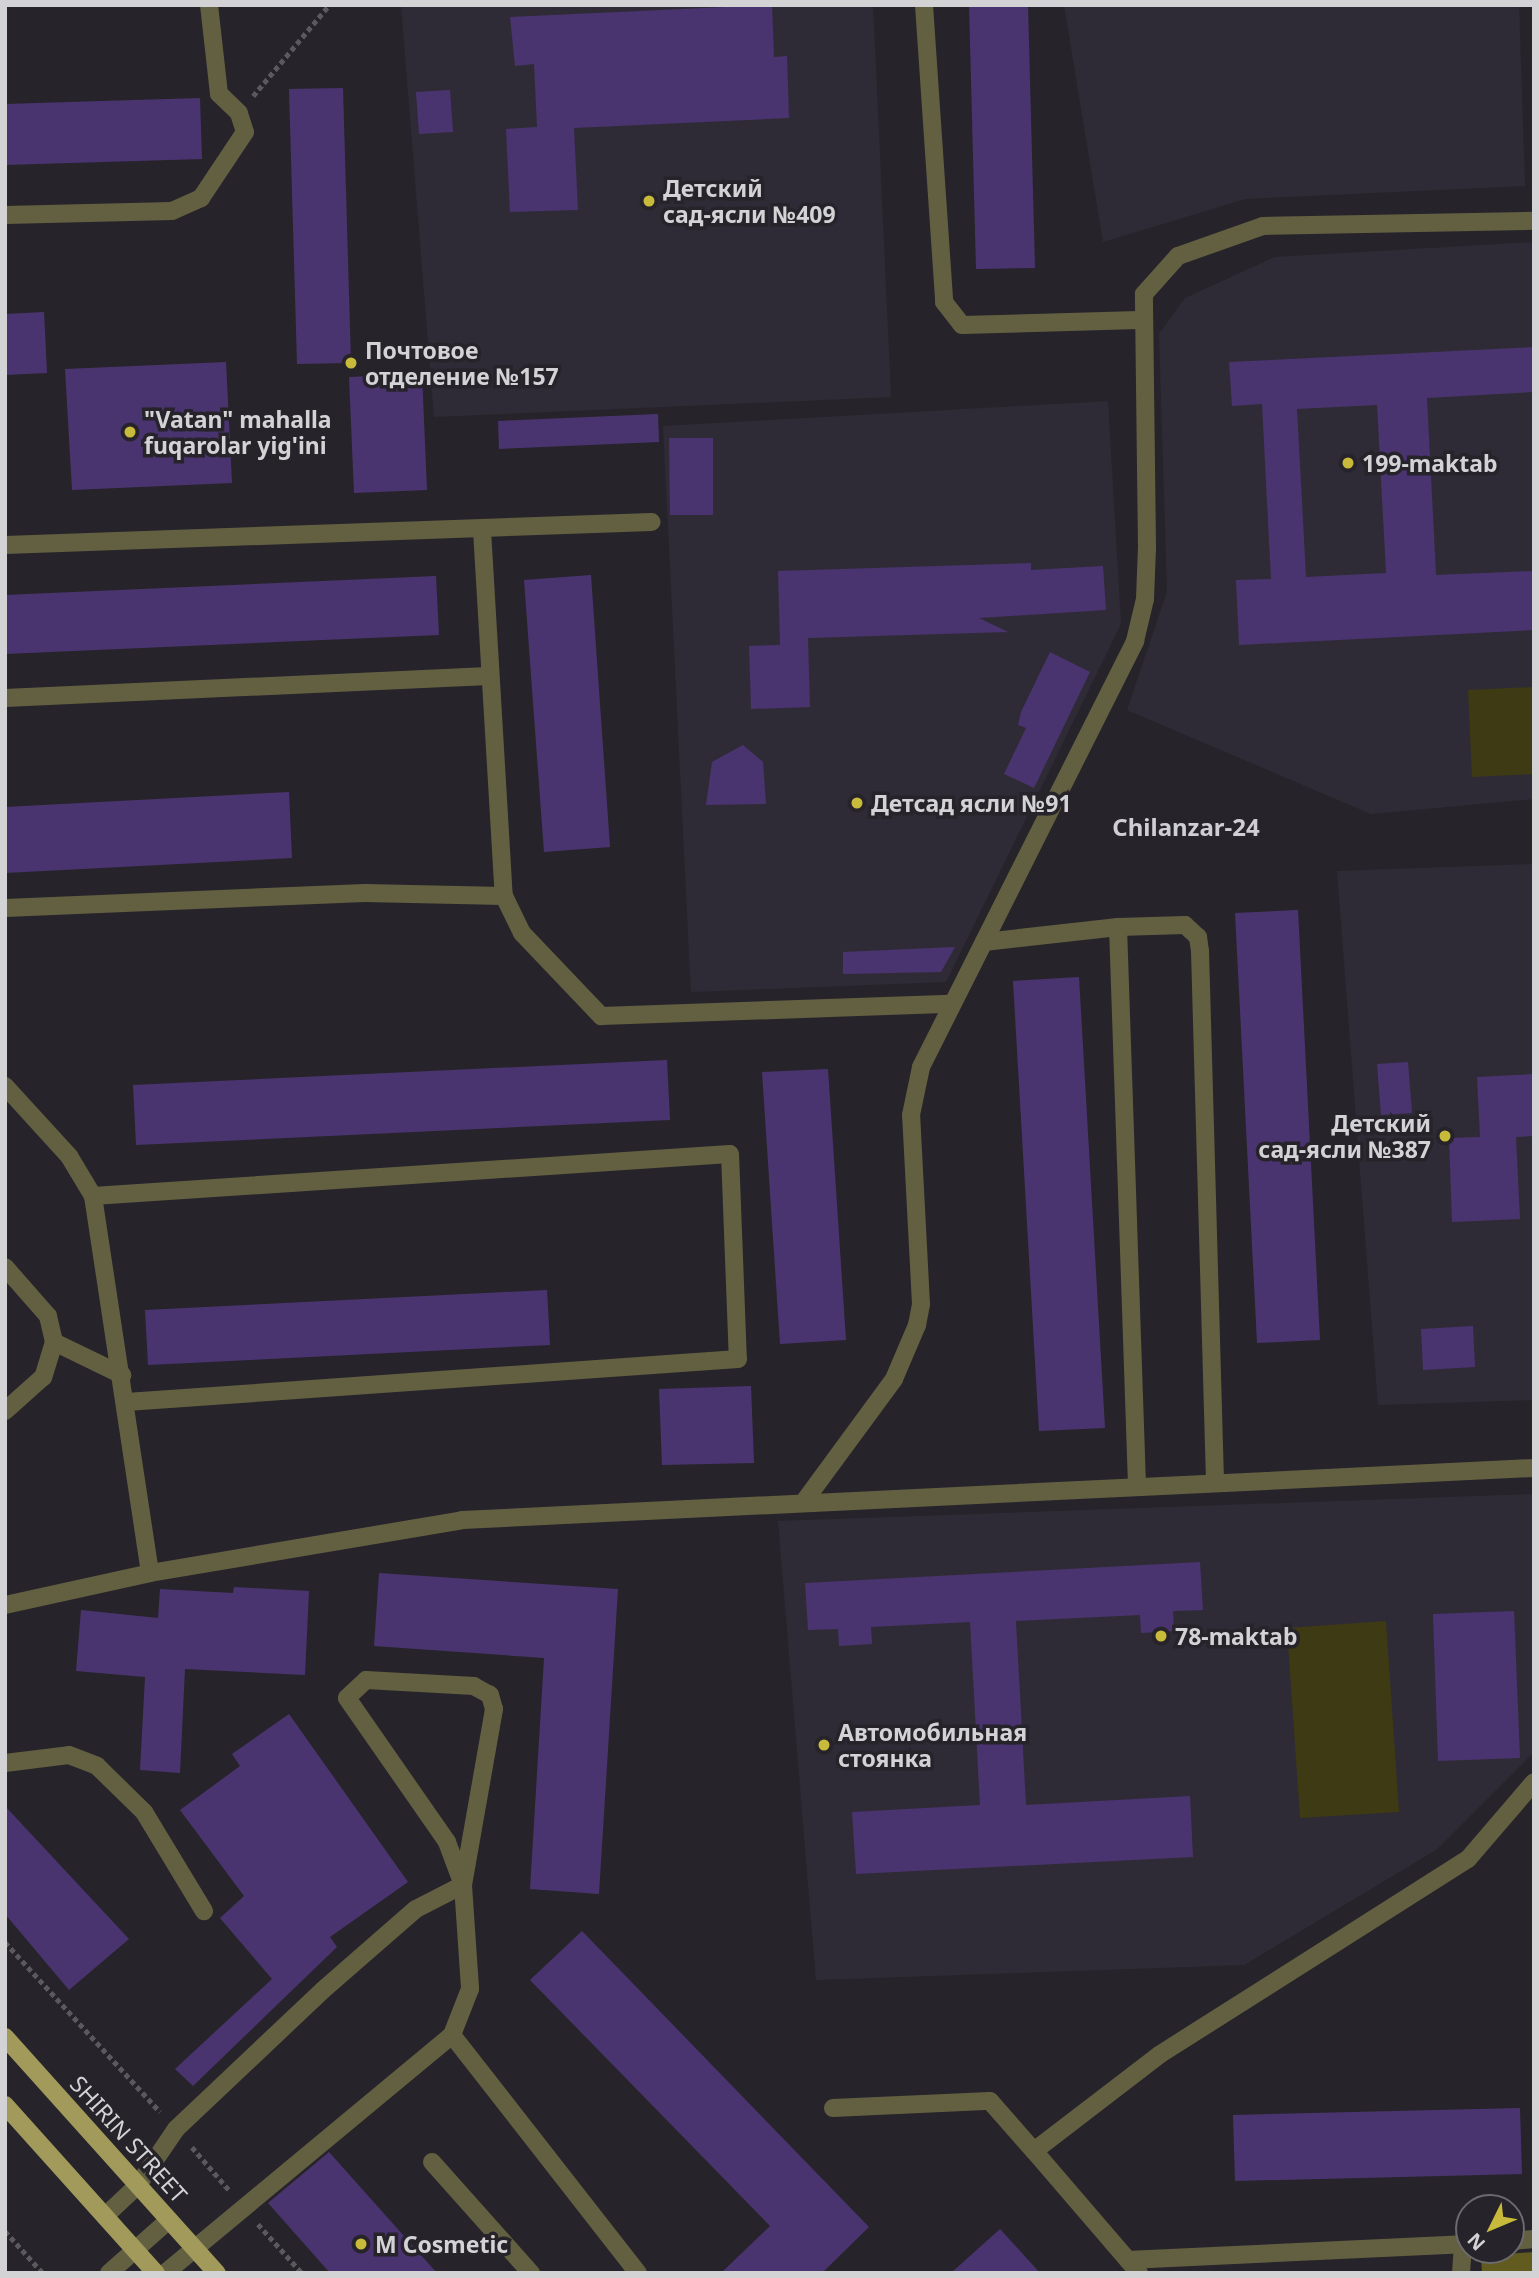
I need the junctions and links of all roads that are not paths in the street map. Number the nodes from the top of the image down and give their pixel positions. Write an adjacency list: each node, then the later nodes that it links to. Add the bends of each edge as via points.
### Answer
1 (209, 5): 3 (lane, via 219,94 239,113 245,132 235,156 201,198 172,211)
2 (924, 5): 5 (lane, via 944,302 962,325)
3 (5, 215)
4 (1534, 221): 5 (lane, via 1326,222 1242,231 1178,256 1144,294)
5 (1139, 320): 14 (lane, via 1147,548 1138,631)
6 (652, 522): 7 (lane)
7 (482, 530): 8 (lane); 9 (lane)
8 (5, 545)
9 (489, 676): 10 (lane); 11 (lane)
10 (5, 698)
11 (504, 896): 12 (lane, via 365,893); 15 (lane, via 522,933 601,1016)
12 (5, 908)
13 (1118, 927): 14 (lane); 24 (lane, via 1185,925 1198,937); 25 (lane)
14 (984, 942): 15 (lane)
15 (951, 1004): 26 (lane, via 921,1067 911,1115 921,1304 911,1345 894,1379)
16 (5, 1086): 17 (lane, via 69,1156)
17 (93, 1196): 20 (lane); 21 (lane, via 730,1154 738,1359)
18 (5, 1267): 19 (lane, via 48,1316)
19 (54, 1342): 20 (lane); 22 (lane, via 43,1377)
20 (122, 1375): 21 (lane)
21 (127, 1402): 27 (lane)
22 (5, 1411)
23 (1534, 1468): 24 (lane)
24 (1215, 1481): 25 (lane)
25 (1137, 1484): 26 (lane)
26 (803, 1503): 27 (lane, via 462,1520)
27 (150, 1573): 28 (lane)
28 (5, 1605)
29 (5, 1763): 32 (lane, via 69,1755 97,1766 144,1812)
30 (1534, 1782): 37 (lane, via 1468,1859 1159,2055)
31 (463, 1885): 31 (lane, via 494,1709 490,1695 447,1685 366,1680 353,1686 347,1698 447,1842); 33 (lane, via 470,1989); 39 (lane, via 416,1909 176,2129)
32 (204, 1911)
33 (452, 2035): 43 (lane); 51 (lane)
34 (5, 2037): 39 (main road, SHIRIN STREET)
35 (5, 2105): 40 (main road)
36 (833, 2108): 37 (lane, via 990,2101)
37 (1034, 2151): 45 (lane)
38 (432, 2162): 50 (lane)
39 (138, 2185): 40 (lane); 41 (main road, SHIRIN STREET)
40 (104, 2216): 44 (main road)
41 (169, 2220): 43 (main road, SHIRIN STREET); 44 (lane)
42 (1455, 2245): 45 (lane)
43 (194, 2248): 48 (lane); 49 (main road, SHIRIN STREET)
44 (135, 2250): 46 (lane); 47 (main road)
45 (1133, 2267)
46 (109, 2273)
47 (156, 2273)
48 (165, 2273)
49 (217, 2273)
50 (531, 2273)
51 (638, 2273)

